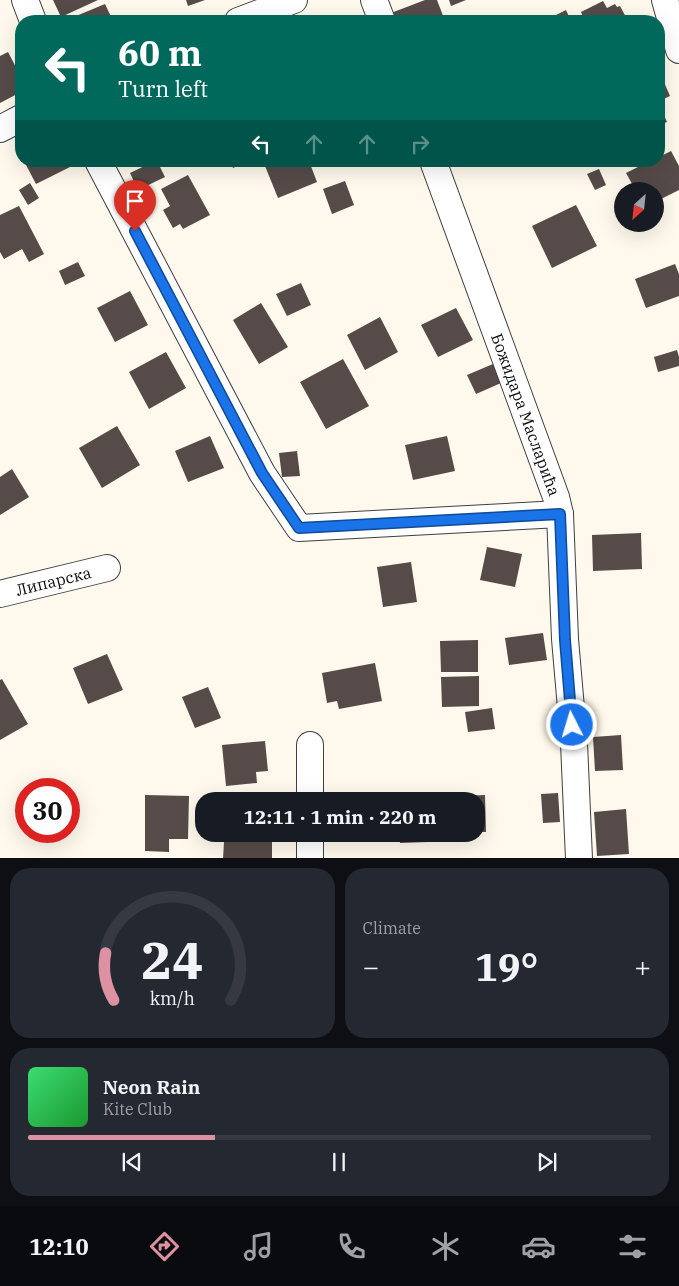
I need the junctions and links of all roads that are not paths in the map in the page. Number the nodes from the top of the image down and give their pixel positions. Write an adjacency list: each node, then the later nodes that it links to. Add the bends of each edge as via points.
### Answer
1 (25, 0): 5 (street)
2 (294, 0): 6 (street)
3 (374, 0): 7 (street)
4 (665, 0): 8 (street)
5 (31, 15)
6 (254, 15)
7 (380, 15)
8 (679, 50)
9 (15, 121): 10 (street)
10 (0, 129)
11 (101, 167): 13 (street, via 262,473 299,528)
12 (435, 167): 13 (street, Божидара Масларића)
13 (560, 514): 20 (street, Божидара Масларића)
14 (107, 568): 15 (street, Липарска)
15 (0, 594)
16 (310, 745): 17 (street)
17 (310, 792)
18 (310, 842): 19 (street)
19 (310, 858)
20 (579, 858)

